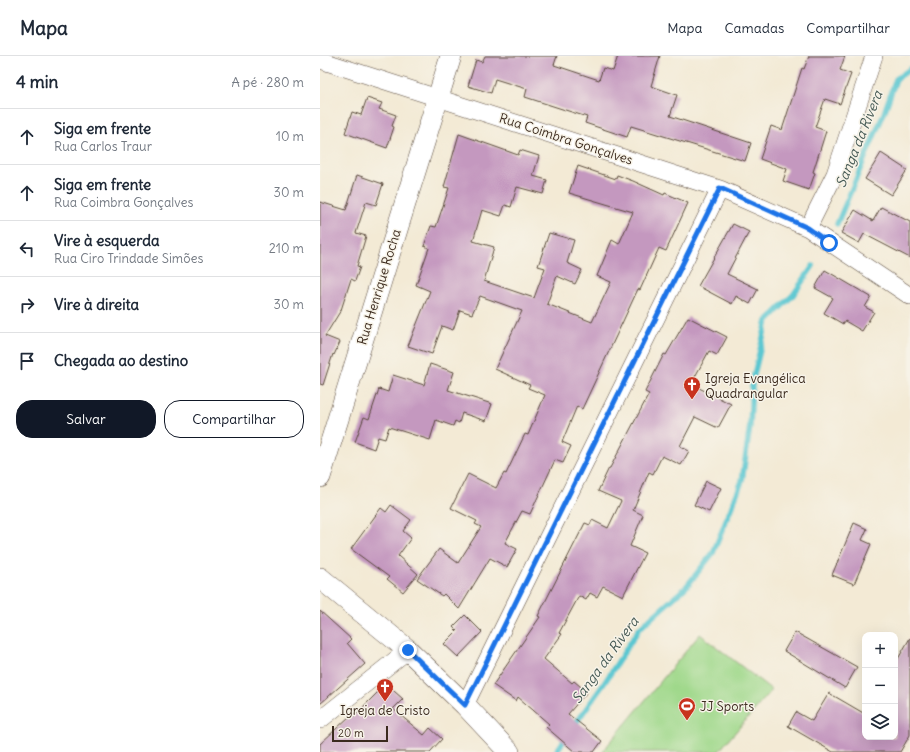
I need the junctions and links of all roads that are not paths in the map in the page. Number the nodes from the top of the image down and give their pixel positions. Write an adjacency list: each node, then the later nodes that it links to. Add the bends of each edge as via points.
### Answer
1 (451, 56): 4 (street, Rua Henrique Rocha)
2 (874, 56): 6 (street, via 835,174)
3 (320, 60): 4 (street, Rua Coimbra Gonçalves)
4 (438, 98): 5 (street, Rua Coimbra Gonçalves); 8 (street, Rua Henrique Rocha)
5 (720, 188): 6 (street, Rua Coimbra Gonçalves); 11 (street)
6 (808, 228): 7 (street, Rua Coimbra Gonçalves)
7 (910, 296)
8 (320, 477)
9 (320, 578): 10 (street)
10 (408, 650): 11 (street); 12 (street)
11 (465, 705): 13 (street)
12 (320, 720)
13 (509, 752)

